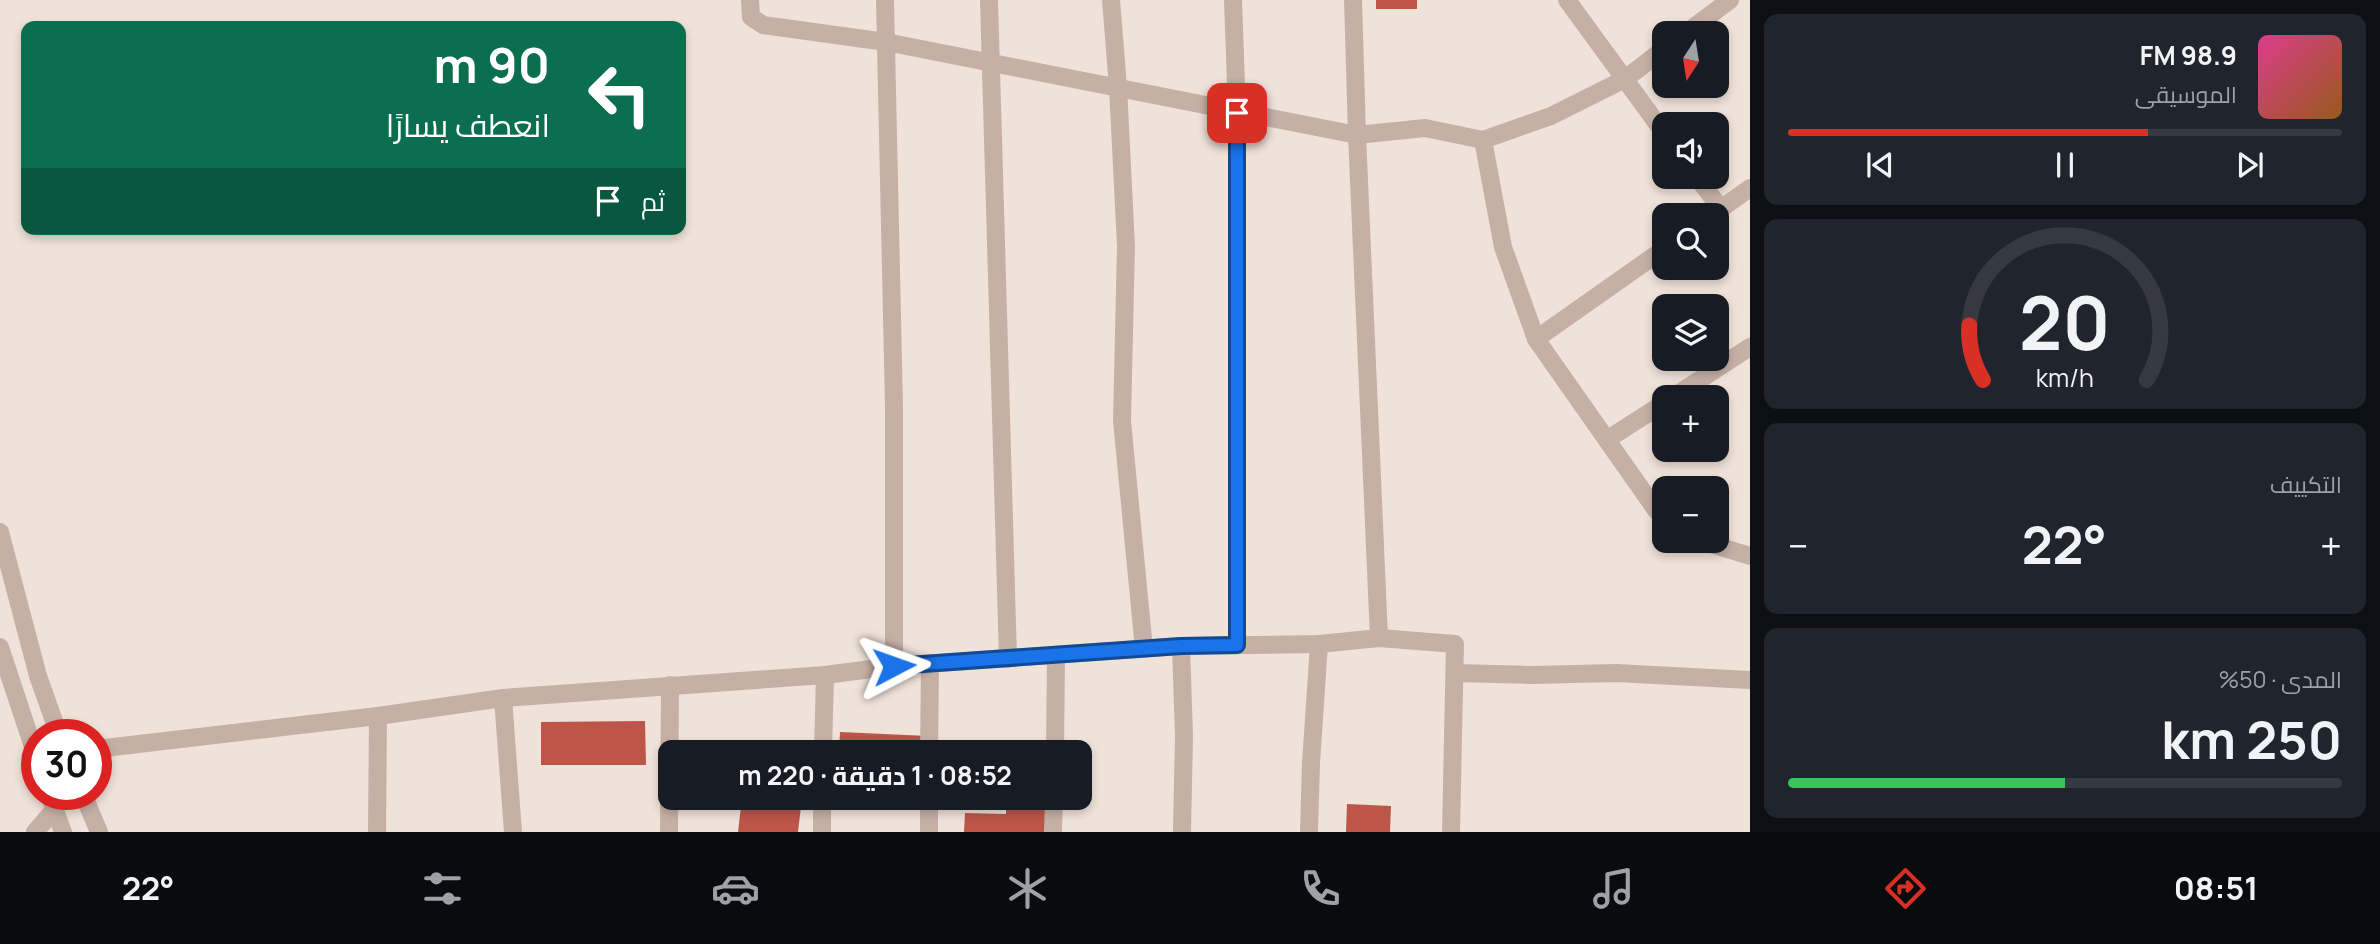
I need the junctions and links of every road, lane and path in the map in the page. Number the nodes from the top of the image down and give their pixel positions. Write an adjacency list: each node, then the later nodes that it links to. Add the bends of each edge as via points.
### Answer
1 (750, 0): 10 (street, via 751,17 762,25)
2 (885, 0): 10 (street)
3 (989, 0): 12 (street)
4 (1111, 0): 14 (street)
5 (1233, 0): 15 (street)
6 (1353, 0): 17 (street)
7 (1567, 0): 13 (street)
8 (1730, 0): 9 (street)
9 (1702, 21)
10 (886, 43): 12 (street); 40 (street)
11 (1652, 59): 13 (street)
12 (990, 64): 14 (street); 38 (street)
13 (1625, 79): 16 (street); 18 (street, via 1551,116)
14 (1118, 87): 15 (street); 36 (street, via 1126,246 1122,421)
15 (1237, 113): 17 (street); 33 (street)
16 (1652, 116)
17 (1357, 135): 18 (street, via 1425,128); 31 (street)
18 (1483, 140): 22 (street, via 1503,247)
19 (1750, 188): 20 (street)
20 (1729, 203)
21 (1652, 257): 22 (street)
22 (1536, 339): 26 (street)
23 (1750, 347): 24 (street)
24 (1691, 385)
25 (1652, 411): 26 (street)
26 (1608, 439): 27 (street)
27 (1652, 504)
28 (0, 532): 48 (street)
29 (1729, 548): 30 (street)
30 (1747, 553)
31 (1379, 638): 32 (street); 41 (street, via 1455,644)
32 (1319, 644): 33 (street); 69 (street)
33 (1237, 645): 35 (street)
34 (0, 646): 47 (street)
35 (1181, 646): 36 (street); 68 (street)
36 (1144, 649): 37 (street)
37 (1056, 656): 38 (street); 51 (street)
38 (1008, 659): 39 (street)
39 (930, 664): 40 (street); 50 (street)
40 (894, 666): 42 (street)
41 (1455, 673): 43 (street, via 1616,673); 70 (street)
42 (825, 675): 44 (street); 49 (street)
43 (1750, 680)
44 (670, 685): 45 (street); 64 (street)
45 (503, 698): 46 (street); 63 (street)
46 (378, 716): 52 (street); 62 (street)
47 (24, 719)
48 (53, 719)
49 (823, 740)
50 (929, 740)
51 (1055, 740)
52 (112, 747)
53 (47, 810): 59 (street)
54 (55, 810): 60 (street)
55 (90, 810): 61 (street)
56 (822, 810): 65 (street)
57 (929, 810): 66 (street)
58 (1054, 810): 67 (street)
59 (35, 832)
60 (63, 832)
61 (99, 832)
62 (377, 832)
63 (513, 832)
64 (669, 832)
65 (821, 832)
66 (929, 832)
67 (1053, 832)
68 (1182, 832)
69 (1309, 832)
70 (1451, 832)

